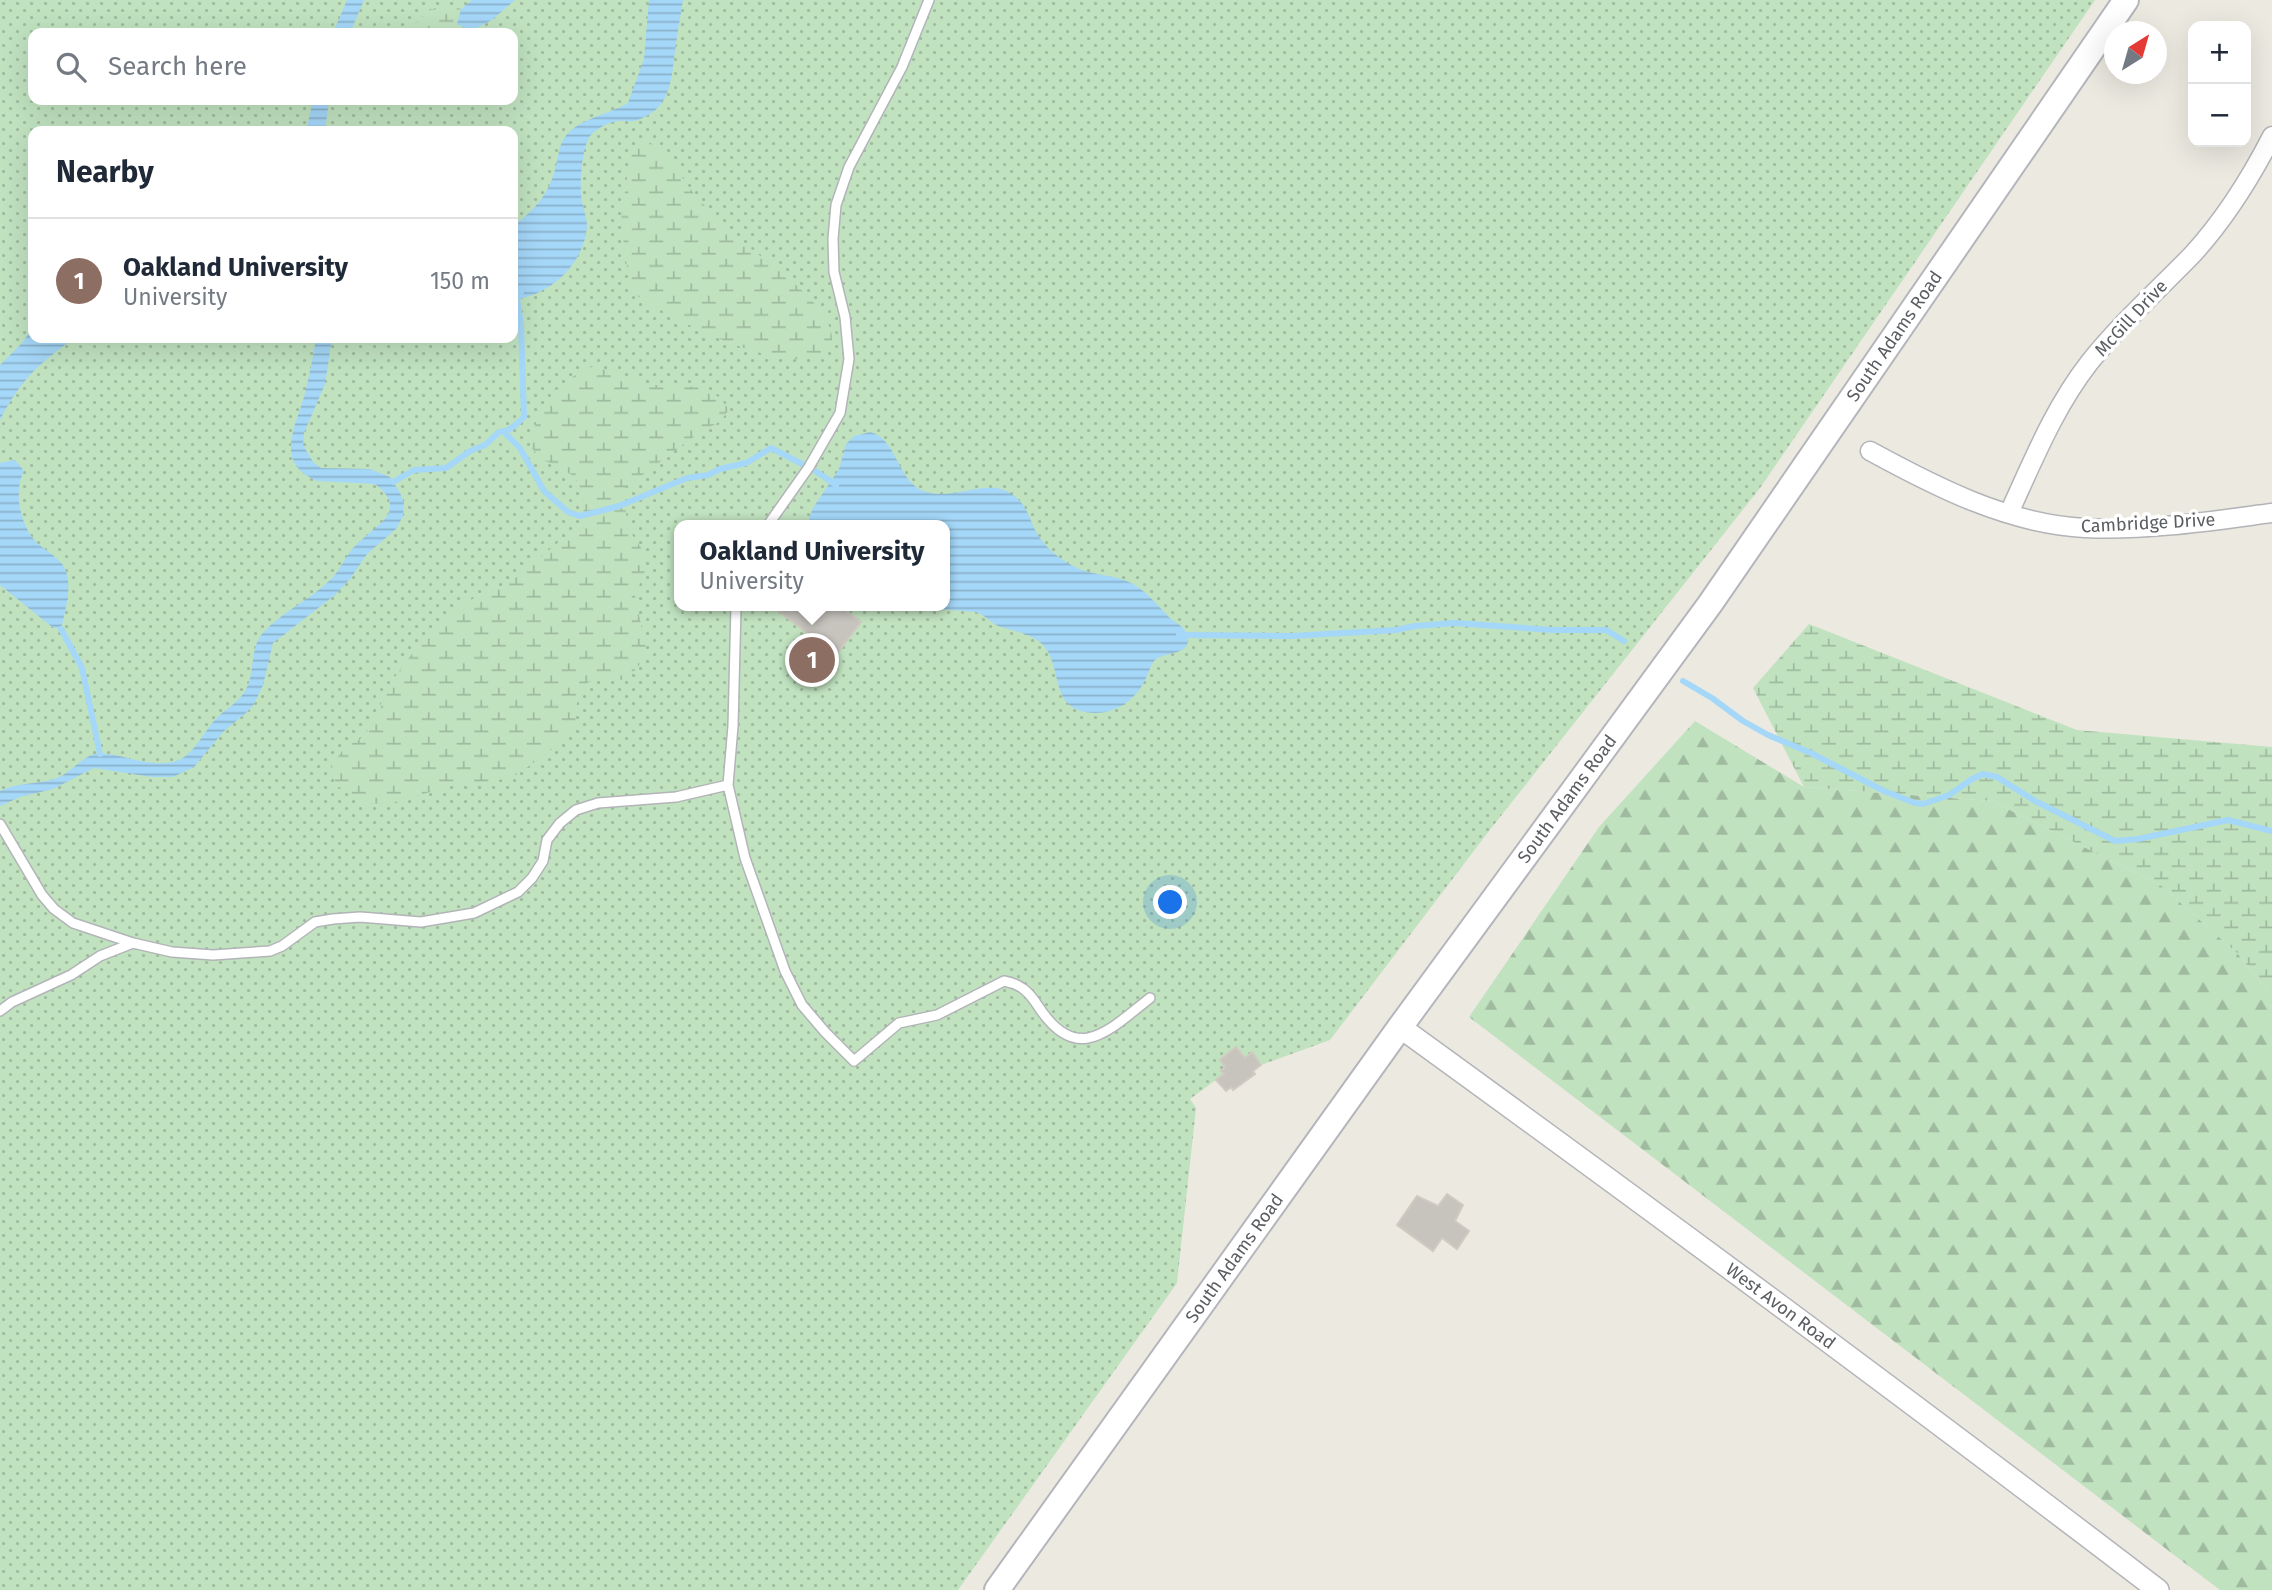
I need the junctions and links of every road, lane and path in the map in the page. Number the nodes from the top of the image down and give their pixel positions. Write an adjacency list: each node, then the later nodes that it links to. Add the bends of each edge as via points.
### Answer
1 (929, 0): 7 (lane, via 902,67 849,167 836,205 834,272 849,359 841,413)
2 (2126, 0): 14 (main road, South Adams Road, via 1710,604)
3 (2272, 136): 5 (street, McGill Drive, via 2241,192 2210,233 2137,308 2072,386)
4 (1870, 451): 5 (street, Cambridge Drive, via 1951,492)
5 (2009, 513): 6 (street, Cambridge Drive, via 2085,528 2169,525)
6 (2272, 513)
7 (772, 520)
8 (736, 611): 9 (lane)
9 (728, 785): 11 (lane, via 576,810 547,840 542,861 519,892 474,913 421,922 359,917 315,922 282,946 260,952 213,955); 12 (lane, via 745,858 785,971 802,1005 854,1061 899,1023 937,1015 1004,981 1029,992 1057,1031 1078,1039 1097,1036)
10 (0, 824): 11 (lane, via 54,909 73,923)
11 (133, 943): 13 (lane)
12 (1150, 998)
13 (0, 1011)
14 (1400, 1027): 15 (main road, South Adams Road); 16 (street, West Avon Road)
15 (997, 1590)
16 (2158, 1590)

